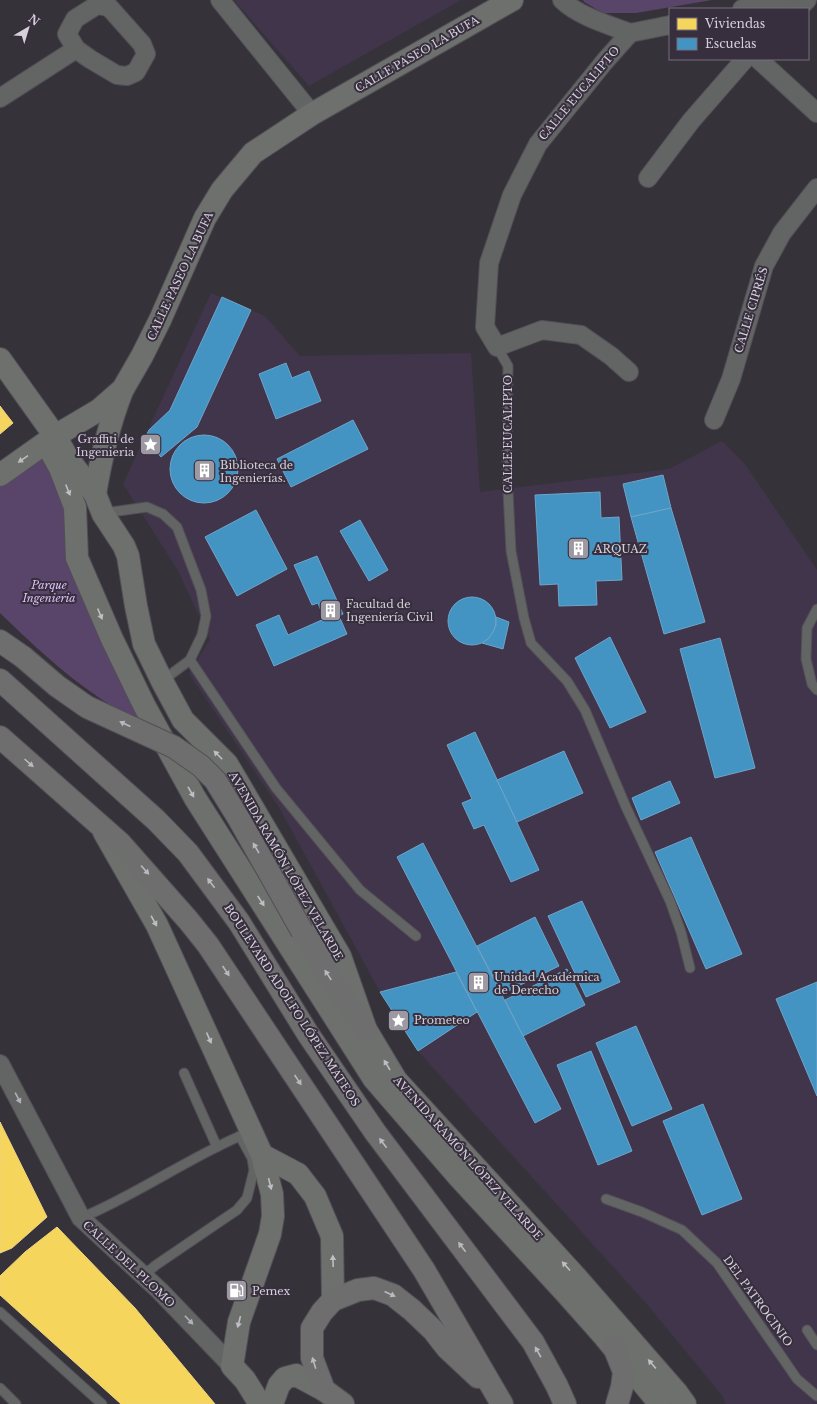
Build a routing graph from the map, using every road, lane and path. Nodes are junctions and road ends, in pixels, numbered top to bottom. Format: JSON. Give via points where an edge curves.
{"nodes":[{"id":1,"x":220,"y":0,"type":"edge"},
{"id":2,"x":512,"y":0,"type":"edge"},
{"id":3,"x":562,"y":0,"type":"edge"},
{"id":4,"x":784,"y":0,"type":"edge"},
{"id":5,"x":807,"y":0,"type":"edge"},
{"id":6,"x":747,"y":8,"type":"edge"},
{"id":7,"x":798,"y":8,"type":"edge"},
{"id":8,"x":669,"y":24,"type":"edge"},
{"id":9,"x":630,"y":33,"type":"junction"},
{"id":10,"x":76,"y":49,"type":"dead end"},
{"id":11,"x":743,"y":60,"type":"edge"},
{"id":12,"x":759,"y":60,"type":"edge"},
{"id":13,"x":0,"y":98,"type":"edge"},
{"id":14,"x":817,"y":113,"type":"edge"},
{"id":15,"x":312,"y":114,"type":"junction"},
{"id":16,"x":648,"y":178,"type":"dead end"},
{"id":17,"x":817,"y":188,"type":"edge"},
{"id":18,"x":497,"y":347,"type":"junction"},
{"id":19,"x":0,"y":359,"type":"edge"},
{"id":20,"x":0,"y":372,"type":"edge"},
{"id":21,"x":629,"y":372,"type":"dead end"},
{"id":22,"x":123,"y":389,"type":"junction"},
{"id":23,"x":714,"y":420,"type":"dead end"},
{"id":24,"x":51,"y":440,"type":"junction"},
{"id":25,"x":0,"y":475,"type":"edge"},
{"id":26,"x":95,"y":494,"type":"junction"},
{"id":27,"x":103,"y":514,"type":"junction"},
{"id":28,"x":817,"y":608,"type":"edge"},
{"id":29,"x":112,"y":639,"type":"junction"},
{"id":30,"x":0,"y":641,"type":"edge"},
{"id":31,"x":144,"y":644,"type":"junction"},
{"id":32,"x":190,"y":660,"type":"junction"},
{"id":33,"x":0,"y":680,"type":"edge"},
{"id":34,"x":162,"y":681,"type":"junction"},
{"id":35,"x":817,"y":690,"type":"edge"},
{"id":36,"x":0,"y":737,"type":"edge"},
{"id":37,"x":100,"y":826,"type":"junction"},
{"id":38,"x":416,"y":936,"type":"dead end"},
{"id":39,"x":690,"y":968,"type":"dead end"},
{"id":40,"x":366,"y":1030,"type":"junction"},
{"id":41,"x":0,"y":1064,"type":"edge"},
{"id":42,"x":184,"y":1073,"type":"dead end"},
{"id":43,"x":240,"y":1136,"type":"junction"},
{"id":44,"x":217,"y":1146,"type":"junction"},
{"id":45,"x":262,"y":1156,"type":"junction"},
{"id":46,"x":606,"y":1199,"type":"dead end"},
{"id":47,"x":81,"y":1218,"type":"junction"},
{"id":48,"x":143,"y":1276,"type":"junction"},
{"id":49,"x":333,"y":1300,"type":"junction"},
{"id":50,"x":0,"y":1312,"type":"edge"},
{"id":51,"x":807,"y":1330,"type":"dead end"},
{"id":52,"x":817,"y":1345,"type":"edge"},
{"id":53,"x":614,"y":1348,"type":"junction"},
{"id":54,"x":232,"y":1366,"type":"junction"},
{"id":55,"x":0,"y":1388,"type":"edge"},
{"id":56,"x":324,"y":1390,"type":"junction"},
{"id":57,"x":561,"y":1395,"type":"edge"},
{"id":58,"x":817,"y":1396,"type":"edge"},
{"id":59,"x":498,"y":1398,"type":"edge"},
{"id":60,"x":674,"y":1400,"type":"edge"},
{"id":61,"x":16,"y":1404,"type":"edge"},
{"id":62,"x":102,"y":1404,"type":"edge"},
{"id":63,"x":260,"y":1404,"type":"edge"},
{"id":64,"x":272,"y":1404,"type":"edge"},
{"id":65,"x":343,"y":1404,"type":"edge"},
{"id":66,"x":617,"y":1404,"type":"edge"}],
"edges":[{"from":1,"to":15,"type":"street"},
{"from":2,"to":15,"type":"street","name":"CALLE PASEO LA BUFA"},
{"from":3,"to":9,"type":"street","name":"CALLE EUCALIPTO","via":[[592,18]]},
{"from":4,"to":6,"type":"street"},
{"from":5,"to":7,"type":"street"},
{"from":8,"to":9,"type":"street"},
{"from":9,"to":18,"type":"street","name":"CALLE EUCALIPTO","via":[[538,144],[512,195],[489,263],[485,327]]},
{"from":10,"to":13,"type":"street"},
{"from":11,"to":16,"type":"street","via":[[691,121]]},
{"from":12,"to":14,"type":"street"},
{"from":15,"to":22,"type":"street","name":"CALLE PASEO LA BUFA","via":[[253,153],[222,190],[205,218],[160,320]]},
{"from":17,"to":23,"type":"street","name":"CALLE CIPRÉS","via":[[782,233],[764,266],[731,379]]},
{"from":18,"to":21,"type":"street","via":[[542,330],[581,335]]},
{"from":18,"to":39,"type":"lane","name":"CALLE EUCALIPTO","via":[[508,366],[507,471],[511,551],[531,643],[567,682],[585,710],[670,901]]},
{"from":19,"to":24,"type":"street","name":"AVENIDA RAMÓN LÓPEZ VELARDE"},
{"from":20,"to":24,"type":"street","name":"AVENIDA RAMÓN LÓPEZ VELARDE"},
{"from":22,"to":24,"type":"street","name":"CALLE PASEO LA BUFA","via":[[99,410]]},
{"from":22,"to":26,"type":"street","via":[[105,440]]},
{"from":24,"to":25,"type":"street","name":"CALLE PASEO LA BUFA","one_way":true},
{"from":24,"to":26,"type":"street","name":"AVENIDA RAMÓN LÓPEZ VELARDE"},
{"from":24,"to":29,"type":"street","name":"AVENIDA RAMÓN LÓPEZ VELARDE","one_way":true,"via":[[75,507],[76,558]]},
{"from":26,"to":27,"type":"street","name":"AVENIDA RAMÓN LÓPEZ VELARDE"},
{"from":27,"to":31,"type":"street","name":"AVENIDA RAMÓN LÓPEZ VELARDE","via":[[128,556]]},
{"from":27,"to":32,"type":"lane","via":[[147,507],[162,514],[177,527],[201,590],[206,616],[202,635]]},
{"from":28,"to":35,"type":"lane","via":[[807,628],[806,659],[812,684]]},
{"from":29,"to":31,"type":"street"},
{"from":29,"to":53,"type":"street","name":"AVENIDA RAMÓN LÓPEZ VELARDE","one_way":true,"via":[[144,705],[195,798],[374,1079]]},
{"from":40,"to":30,"type":"main road","one_way":true,"bridge":true,"via":[[330,978],[215,780],[174,747],[88,707]]},
{"from":31,"to":34,"type":"street","name":"AVENIDA RAMÓN LÓPEZ VELARDE"},
{"from":32,"to":34,"type":"lane"},
{"from":32,"to":38,"type":"lane","via":[[276,788],[360,890]]},
{"from":57,"to":33,"type":"main road","name":"BOULEVARD ADOLFO LÓPEZ MATEOS","one_way":true,"via":[[533,1342],[375,1132],[308,1034],[239,922],[188,853],[156,820]]},
{"from":40,"to":34,"type":"street","name":"AVENIDA RAMÓN LÓPEZ VELARDE","one_way":true,"via":[[340,956],[227,764],[183,720]]},
{"from":36,"to":37,"type":"main road","one_way":true},
{"from":37,"to":45,"type":"street","one_way":true,"via":[[157,925]]},
{"from":37,"to":59,"type":"main road","one_way":true,"via":[[125,848],[208,945],[424,1270]]},
{"from":60,"to":40,"type":"street","name":"AVENIDA RAMÓN LÓPEZ VELARDE","one_way":true,"via":[[570,1270],[396,1080]]},
{"from":41,"to":47,"type":"street","name":"CALLE DEL PLOMO","one_way":true},
{"from":42,"to":44,"type":"lane"},
{"from":43,"to":44,"type":"lane"},
{"from":43,"to":45,"type":"lane","via":[[252,1140]]},
{"from":43,"to":48,"type":"lane","via":[[252,1158],[254,1170],[247,1198],[237,1210]]},
{"from":44,"to":47,"type":"lane","via":[[102,1210]]},
{"from":49,"to":45,"type":"street","one_way":true,"via":[[332,1236],[315,1196],[298,1174]]},
{"from":45,"to":54,"type":"street","one_way":true,"via":[[272,1194],[273,1216],[270,1234],[239,1322]]},
{"from":46,"to":58,"type":"lane","name":"DEL PATROCINIO","via":[[682,1230],[717,1263],[797,1378]]},
{"from":47,"to":48,"type":"street","name":"CALLE DEL PLOMO"},
{"from":48,"to":54,"type":"street","name":"CALLE DEL PLOMO","one_way":true},
{"from":56,"to":49,"type":"main road","one_way":true,"via":[[312,1358],[312,1328]]},
{"from":49,"to":59,"type":"main road","one_way":true,"via":[[358,1290],[374,1288],[393,1295],[433,1330],[447,1348]]},
{"from":50,"to":62,"type":"lane"},
{"from":51,"to":52,"type":"lane"},
{"from":53,"to":60,"type":"street","name":"AVENIDA RAMÓN LÓPEZ VELARDE"},
{"from":53,"to":66,"type":"main road","via":[[624,1372]]},
{"from":54,"to":63,"type":"street","via":[[245,1380]]},
{"from":55,"to":61,"type":"lane"},
{"from":56,"to":64,"type":"street","via":[[296,1375],[286,1378],[279,1385]]},
{"from":56,"to":65,"type":"main road"}]}
